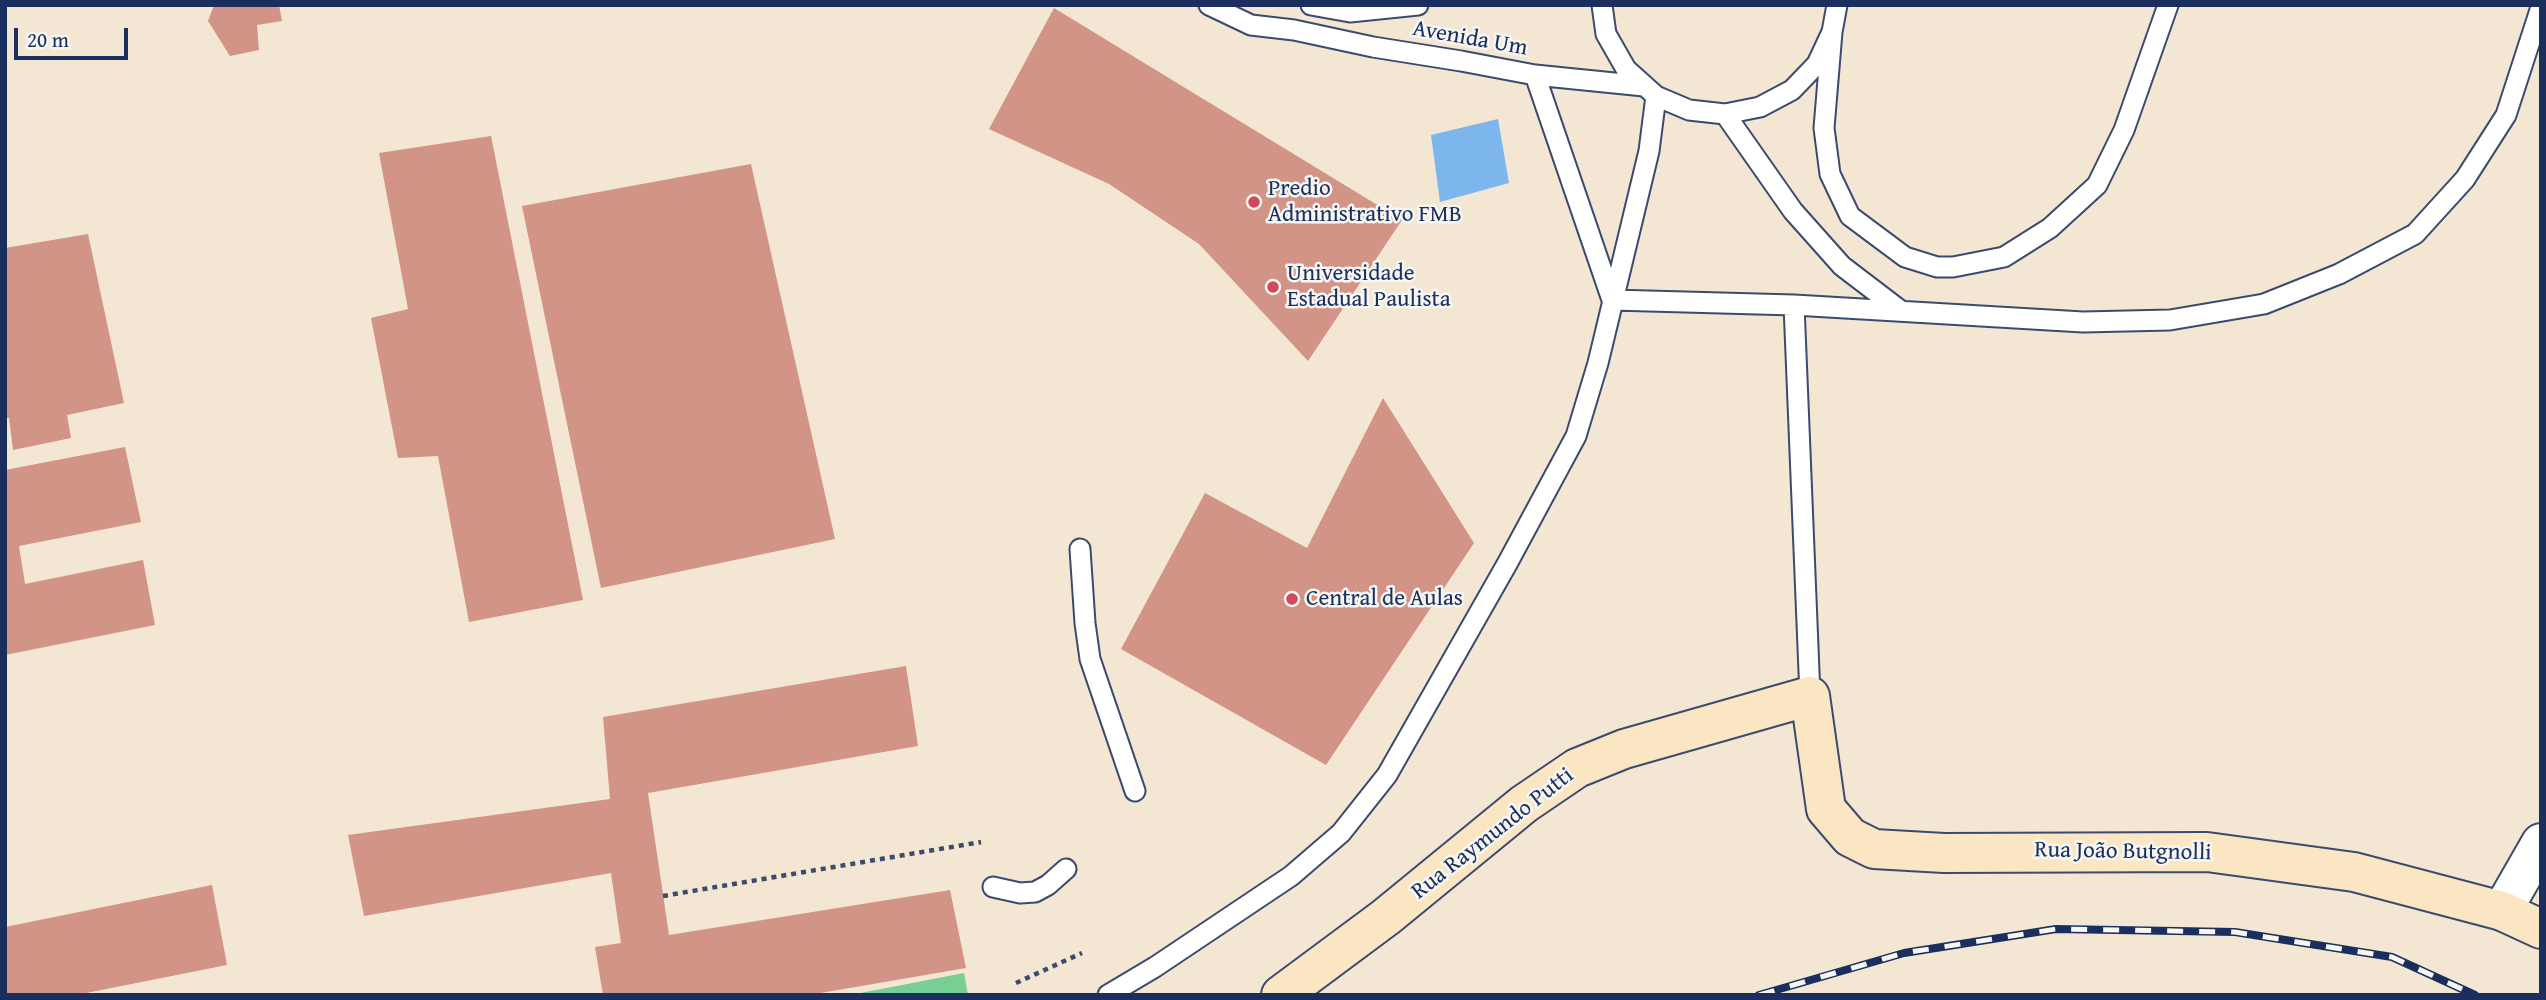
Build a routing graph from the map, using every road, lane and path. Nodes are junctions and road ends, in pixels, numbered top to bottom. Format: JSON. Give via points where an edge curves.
{"nodes":[{"id":1,"x":1209,"y":5,"type":"edge"},
{"id":2,"x":1311,"y":5,"type":"edge"},
{"id":3,"x":1418,"y":5,"type":"edge"},
{"id":4,"x":1602,"y":5,"type":"edge"},
{"id":5,"x":1837,"y":5,"type":"edge"},
{"id":6,"x":2168,"y":5,"type":"edge"},
{"id":7,"x":2541,"y":7,"type":"edge"},
{"id":8,"x":1832,"y":32,"type":"junction"},
{"id":9,"x":1535,"y":75,"type":"junction"},
{"id":10,"x":1650,"y":91,"type":"junction"},
{"id":11,"x":1725,"y":114,"type":"junction"},
{"id":12,"x":1612,"y":300,"type":"junction"},
{"id":13,"x":1794,"y":305,"type":"junction"},
{"id":14,"x":1901,"y":311,"type":"junction"},
{"id":15,"x":1080,"y":549,"type":"dead end"},
{"id":16,"x":1810,"y":696,"type":"junction"},
{"id":17,"x":1135,"y":791,"type":"dead end"},
{"id":18,"x":981,"y":842,"type":"dead end"},
{"id":19,"x":2541,"y":844,"type":"edge"},
{"id":20,"x":1066,"y":869,"type":"dead end"},
{"id":21,"x":993,"y":887,"type":"dead end"},
{"id":22,"x":663,"y":896,"type":"dead end"},
{"id":23,"x":2502,"y":911,"type":"junction"},
{"id":24,"x":2541,"y":929,"type":"edge"},
{"id":25,"x":1082,"y":953,"type":"dead end"},
{"id":26,"x":1016,"y":983,"type":"dead end"},
{"id":27,"x":1108,"y":995,"type":"edge"},
{"id":28,"x":1281,"y":995,"type":"edge"}],
"edges":[{"from":1,"to":9,"type":"lane","name":"Avenida Um","via":[[1251,25]]},
{"from":2,"to":3,"type":"lane","name":"Avenida Um","via":[[1350,12]]},
{"from":4,"to":10,"type":"lane","via":[[1606,34],[1626,69]]},
{"from":5,"to":8,"type":"lane"},
{"from":6,"to":8,"type":"lane","via":[[2124,130],[2097,185],[2050,228],[2004,257],[1953,267],[1905,257],[1850,216],[1830,174],[1824,128]]},
{"from":7,"to":14,"type":"lane","via":[[2506,114],[2465,179],[2415,234],[2339,274],[2264,304],[2170,320],[2083,322]]},
{"from":8,"to":11,"type":"lane","via":[[1816,64],[1792,90],[1760,107]]},
{"from":9,"to":10,"type":"lane","name":"Avenida Um"},
{"from":9,"to":12,"type":"lane"},
{"from":10,"to":11,"type":"lane","via":[[1689,110]]},
{"from":10,"to":12,"type":"lane","via":[[1649,152]]},
{"from":11,"to":14,"type":"lane","via":[[1793,211],[1842,266]]},
{"from":12,"to":13,"type":"lane"},
{"from":12,"to":27,"type":"lane","via":[[1576,436],[1387,775],[1341,833],[1291,876]]},
{"from":13,"to":14,"type":"lane"},
{"from":13,"to":16,"type":"lane"},
{"from":15,"to":17,"type":"lane","via":[[1090,659]]},
{"from":16,"to":23,"type":"street","name":"Rua João Butgnolli","via":[[1826,809],[1850,836],[1874,849],[2207,852],[2354,872]]},
{"from":16,"to":28,"type":"street","name":"Rua Raymundo Putti","via":[[1624,748],[1577,768],[1524,804],[1386,917]]},
{"from":18,"to":22,"type":"path"},
{"from":19,"to":23,"type":"street"},
{"from":20,"to":21,"type":"lane","via":[[1035,892]]},
{"from":23,"to":24,"type":"street","name":"Rua João Butgnolli"},
{"from":25,"to":26,"type":"path"}]}
